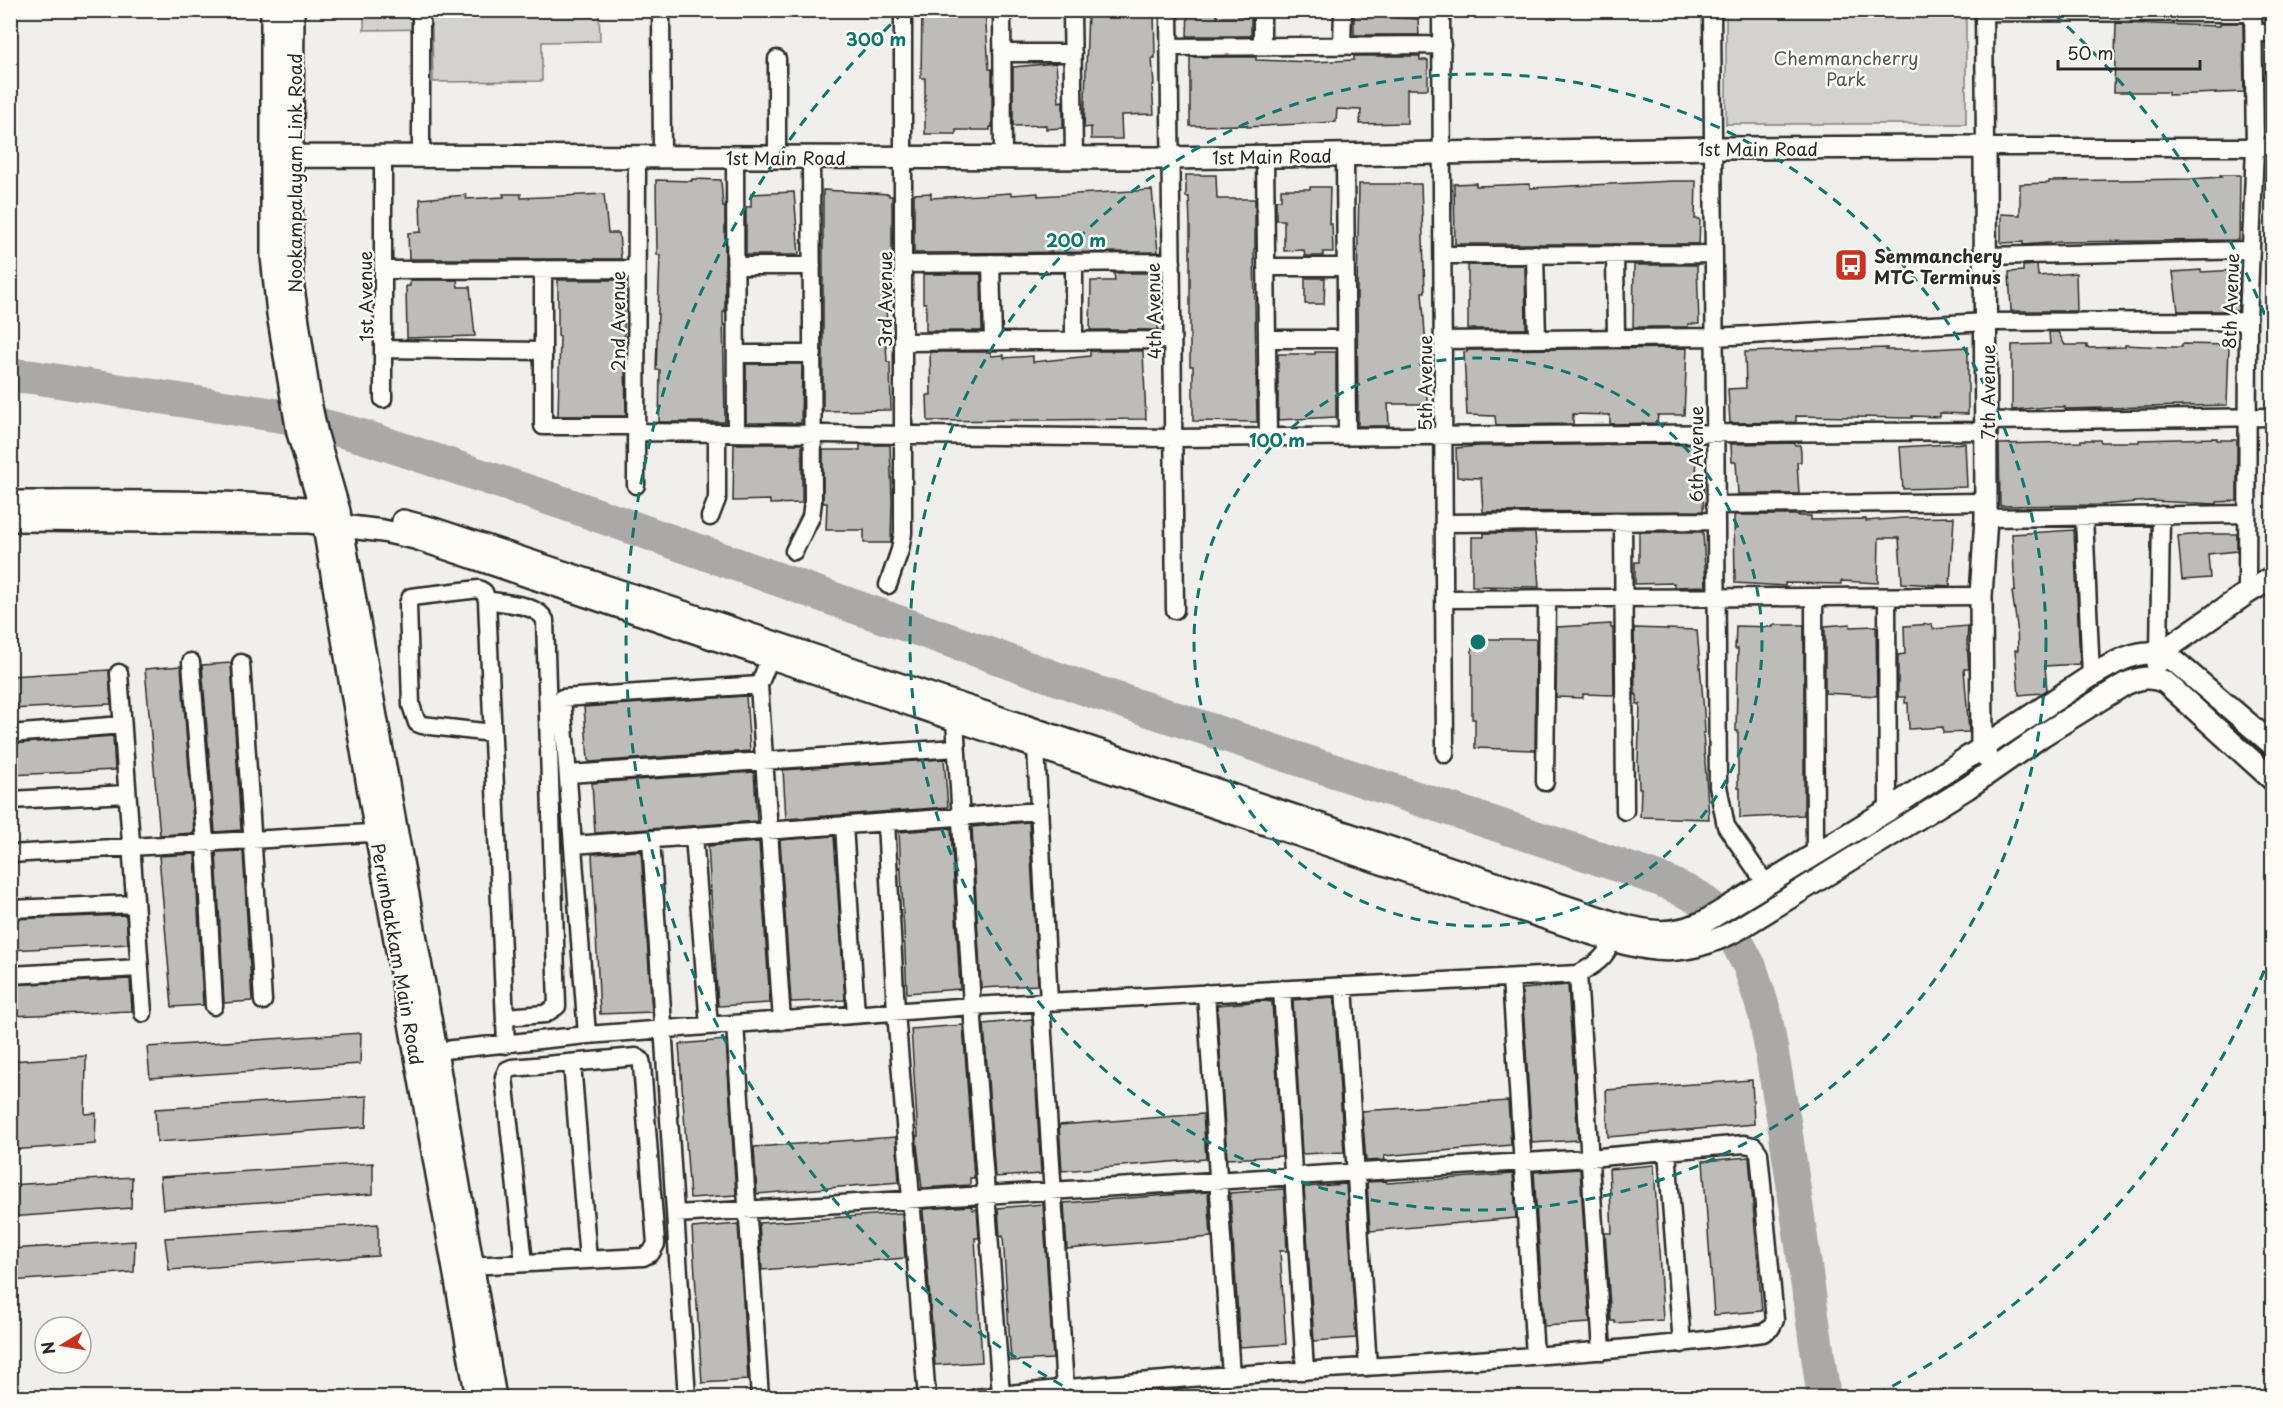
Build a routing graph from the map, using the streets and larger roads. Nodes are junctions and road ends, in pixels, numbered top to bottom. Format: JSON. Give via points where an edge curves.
{"nodes":[{"id":1,"x":272,"y":10,"type":"edge"},
{"id":2,"x":293,"y":10,"type":"edge"},
{"id":3,"x":421,"y":10,"type":"edge"},
{"id":4,"x":661,"y":10,"type":"edge"},
{"id":5,"x":903,"y":10,"type":"edge"},
{"id":6,"x":1002,"y":10,"type":"edge"},
{"id":7,"x":1072,"y":10,"type":"edge"},
{"id":8,"x":1169,"y":10,"type":"edge"},
{"id":9,"x":1262,"y":10,"type":"edge"},
{"id":10,"x":1342,"y":10,"type":"edge"},
{"id":11,"x":1441,"y":10,"type":"edge"},
{"id":12,"x":1712,"y":10,"type":"edge"},
{"id":13,"x":1984,"y":11,"type":"edge"},
{"id":14,"x":2077,"y":12,"type":"edge"},
{"id":15,"x":2154,"y":12,"type":"edge"},
{"id":16,"x":2253,"y":12,"type":"edge"},
{"id":17,"x":2254,"y":33,"type":"junction"},
{"id":18,"x":2272,"y":33,"type":"edge"},
{"id":19,"x":1342,"y":45,"type":"junction"},
{"id":20,"x":1442,"y":45,"type":"junction"},
{"id":21,"x":1262,"y":46,"type":"junction"},
{"id":22,"x":1169,"y":47,"type":"junction"},
{"id":23,"x":1002,"y":53,"type":"junction"},
{"id":24,"x":1072,"y":53,"type":"junction"},
{"id":25,"x":777,"y":59,"type":"dead end"},
{"id":26,"x":1985,"y":147,"type":"junction"},
{"id":27,"x":2255,"y":147,"type":"junction"},
{"id":28,"x":2272,"y":147,"type":"edge"},
{"id":29,"x":1713,"y":148,"type":"junction"},
{"id":30,"x":1442,"y":153,"type":"junction"},
{"id":31,"x":1345,"y":155,"type":"junction"},
{"id":32,"x":282,"y":156,"type":"junction"},
{"id":33,"x":383,"y":156,"type":"junction"},
{"id":34,"x":421,"y":156,"type":"junction"},
{"id":35,"x":637,"y":157,"type":"junction"},
{"id":36,"x":662,"y":157,"type":"junction"},
{"id":37,"x":735,"y":157,"type":"junction"},
{"id":38,"x":777,"y":157,"type":"junction"},
{"id":39,"x":811,"y":157,"type":"junction"},
{"id":40,"x":903,"y":157,"type":"junction"},
{"id":41,"x":1265,"y":157,"type":"junction"},
{"id":42,"x":1003,"y":158,"type":"junction"},
{"id":43,"x":1074,"y":158,"type":"junction"},
{"id":44,"x":1170,"y":158,"type":"junction"},
{"id":45,"x":2252,"y":250,"type":"junction"},
{"id":46,"x":1535,"y":254,"type":"junction"},
{"id":47,"x":1615,"y":254,"type":"junction"},
{"id":48,"x":1713,"y":254,"type":"junction"},
{"id":49,"x":1443,"y":255,"type":"junction"},
{"id":50,"x":1986,"y":256,"type":"junction"},
{"id":51,"x":1074,"y":262,"type":"junction"},
{"id":52,"x":1172,"y":262,"type":"junction"},
{"id":53,"x":991,"y":263,"type":"junction"},
{"id":54,"x":903,"y":264,"type":"junction"},
{"id":55,"x":735,"y":266,"type":"junction"},
{"id":56,"x":813,"y":266,"type":"junction"},
{"id":57,"x":1266,"y":267,"type":"junction"},
{"id":58,"x":1345,"y":267,"type":"junction"},
{"id":59,"x":543,"y":269,"type":"junction"},
{"id":60,"x":636,"y":269,"type":"junction"},
{"id":61,"x":383,"y":270,"type":"junction"},
{"id":62,"x":2248,"y":321,"type":"junction"},
{"id":63,"x":1987,"y":322,"type":"junction"},
{"id":64,"x":1714,"y":337,"type":"junction"},
{"id":65,"x":1616,"y":338,"type":"junction"},
{"id":66,"x":1267,"y":339,"type":"junction"},
{"id":67,"x":1346,"y":339,"type":"junction"},
{"id":68,"x":1537,"y":339,"type":"junction"},
{"id":69,"x":1173,"y":340,"type":"junction"},
{"id":70,"x":1444,"y":340,"type":"junction"},
{"id":71,"x":993,"y":341,"type":"junction"},
{"id":72,"x":1074,"y":341,"type":"junction"},
{"id":73,"x":904,"y":342,"type":"junction"},
{"id":74,"x":383,"y":349,"type":"junction"},
{"id":75,"x":543,"y":351,"type":"junction"},
{"id":76,"x":736,"y":354,"type":"junction"},
{"id":77,"x":813,"y":354,"type":"junction"},
{"id":78,"x":383,"y":399,"type":"dead end"},
{"id":79,"x":2272,"y":417,"type":"edge"},
{"id":80,"x":2248,"y":418,"type":"junction"},
{"id":81,"x":1986,"y":426,"type":"junction"},
{"id":82,"x":636,"y":429,"type":"junction"},
{"id":83,"x":717,"y":433,"type":"junction"},
{"id":84,"x":736,"y":433,"type":"junction"},
{"id":85,"x":1715,"y":434,"type":"junction"},
{"id":86,"x":814,"y":435,"type":"junction"},
{"id":87,"x":904,"y":436,"type":"junction"},
{"id":88,"x":1444,"y":436,"type":"junction"},
{"id":89,"x":1268,"y":437,"type":"junction"},
{"id":90,"x":1347,"y":437,"type":"junction"},
{"id":91,"x":1174,"y":438,"type":"junction"},
{"id":92,"x":636,"y":484,"type":"dead end"},
{"id":93,"x":10,"y":502,"type":"edge"},
{"id":94,"x":1986,"y":510,"type":"junction"},
{"id":95,"x":1715,"y":513,"type":"junction"},
{"id":96,"x":2247,"y":514,"type":"junction"},
{"id":97,"x":2161,"y":515,"type":"junction"},
{"id":98,"x":331,"y":517,"type":"junction"},
{"id":99,"x":710,"y":517,"type":"dead end"},
{"id":100,"x":2084,"y":517,"type":"junction"},
{"id":101,"x":10,"y":520,"type":"edge"},
{"id":102,"x":1623,"y":522,"type":"junction"},
{"id":103,"x":1445,"y":523,"type":"junction"},
{"id":104,"x":794,"y":551,"type":"dead end"},
{"id":105,"x":2272,"y":578,"type":"edge"},
{"id":106,"x":888,"y":585,"type":"dead end"},
{"id":107,"x":2247,"y":593,"type":"junction"},
{"id":108,"x":1981,"y":596,"type":"junction"},
{"id":109,"x":1814,"y":597,"type":"junction"},
{"id":110,"x":1887,"y":597,"type":"junction"},
{"id":111,"x":1547,"y":598,"type":"junction"},
{"id":112,"x":1623,"y":598,"type":"junction"},
{"id":113,"x":1716,"y":598,"type":"junction"},
{"id":114,"x":1446,"y":599,"type":"junction"},
{"id":115,"x":487,"y":600,"type":"junction"},
{"id":116,"x":1175,"y":610,"type":"dead end"},
{"id":117,"x":2159,"y":654,"type":"junction"},
{"id":118,"x":770,"y":658,"type":"junction"},
{"id":119,"x":191,"y":662,"type":"dead end"},
{"id":120,"x":241,"y":663,"type":"dead end"},
{"id":121,"x":119,"y":673,"type":"dead end"},
{"id":122,"x":2091,"y":676,"type":"junction"},
{"id":123,"x":2154,"y":677,"type":"junction"},
{"id":124,"x":759,"y":685,"type":"junction"},
{"id":125,"x":955,"y":720,"type":"junction"},
{"id":126,"x":122,"y":725,"type":"junction"},
{"id":127,"x":492,"y":733,"type":"junction"},
{"id":128,"x":10,"y":734,"type":"edge"},
{"id":129,"x":2272,"y":744,"type":"edge"},
{"id":130,"x":1036,"y":747,"type":"junction"},
{"id":131,"x":957,"y":748,"type":"junction"},
{"id":132,"x":1982,"y":748,"type":"junction"},
{"id":133,"x":1445,"y":754,"type":"dead end"},
{"id":134,"x":764,"y":760,"type":"junction"},
{"id":135,"x":1995,"y":771,"type":"junction"},
{"id":136,"x":568,"y":774,"type":"junction"},
{"id":137,"x":2272,"y":779,"type":"edge"},
{"id":138,"x":1545,"y":782,"type":"dead end"},
{"id":139,"x":127,"y":794,"type":"junction"},
{"id":140,"x":10,"y":800,"type":"edge"},
{"id":141,"x":1888,"y":810,"type":"junction"},
{"id":142,"x":1039,"y":811,"type":"junction"},
{"id":143,"x":1625,"y":811,"type":"dead end"},
{"id":144,"x":961,"y":816,"type":"junction"},
{"id":145,"x":886,"y":822,"type":"junction"},
{"id":146,"x":844,"y":825,"type":"junction"},
{"id":147,"x":769,"y":830,"type":"junction"},
{"id":148,"x":387,"y":832,"type":"junction"},
{"id":149,"x":694,"y":836,"type":"junction"},
{"id":150,"x":651,"y":839,"type":"junction"},
{"id":151,"x":253,"y":840,"type":"junction"},
{"id":152,"x":205,"y":842,"type":"junction"},
{"id":153,"x":573,"y":845,"type":"junction"},
{"id":154,"x":130,"y":847,"type":"junction"},
{"id":155,"x":10,"y":854,"type":"edge"},
{"id":156,"x":1815,"y":854,"type":"junction"},
{"id":157,"x":1766,"y":884,"type":"junction"},
{"id":158,"x":135,"y":904,"type":"junction"},
{"id":159,"x":10,"y":909,"type":"edge"},
{"id":160,"x":1615,"y":932,"type":"junction"},
{"id":161,"x":140,"y":968,"type":"junction"},
{"id":162,"x":1578,"y":974,"type":"junction"},
{"id":163,"x":10,"y":975,"type":"edge"},
{"id":164,"x":1511,"y":978,"type":"junction"},
{"id":165,"x":1344,"y":986,"type":"junction"},
{"id":166,"x":1282,"y":989,"type":"junction"},
{"id":167,"x":1206,"y":993,"type":"junction"},
{"id":168,"x":263,"y":1001,"type":"dead end"},
{"id":169,"x":1045,"y":1002,"type":"junction"},
{"id":170,"x":214,"y":1006,"type":"dead end"},
{"id":171,"x":972,"y":1006,"type":"junction"},
{"id":172,"x":896,"y":1012,"type":"junction"},
{"id":173,"x":143,"y":1013,"type":"dead end"},
{"id":174,"x":856,"y":1015,"type":"junction"},
{"id":175,"x":505,"y":1017,"type":"junction"},
{"id":176,"x":782,"y":1021,"type":"junction"},
{"id":177,"x":735,"y":1024,"type":"junction"},
{"id":178,"x":709,"y":1026,"type":"junction"},
{"id":179,"x":664,"y":1029,"type":"junction"},
{"id":180,"x":587,"y":1035,"type":"junction"},
{"id":181,"x":506,"y":1045,"type":"junction"},
{"id":182,"x":426,"y":1052,"type":"junction"},
{"id":183,"x":572,"y":1063,"type":"junction"},
{"id":184,"x":1667,"y":1151,"type":"junction"},
{"id":185,"x":1589,"y":1158,"type":"junction"},
{"id":186,"x":1524,"y":1162,"type":"junction"},
{"id":187,"x":1356,"y":1172,"type":"junction"},
{"id":188,"x":1293,"y":1176,"type":"junction"},
{"id":189,"x":1218,"y":1180,"type":"junction"},
{"id":190,"x":1052,"y":1191,"type":"junction"},
{"id":191,"x":985,"y":1195,"type":"junction"},
{"id":192,"x":911,"y":1200,"type":"junction"},
{"id":193,"x":747,"y":1210,"type":"junction"},
{"id":194,"x":676,"y":1214,"type":"junction"},
{"id":195,"x":588,"y":1260,"type":"junction"},
{"id":196,"x":524,"y":1263,"type":"junction"},
{"id":197,"x":473,"y":1265,"type":"junction"},
{"id":198,"x":1682,"y":1344,"type":"junction"},
{"id":199,"x":1602,"y":1351,"type":"junction"},
{"id":200,"x":1535,"y":1356,"type":"junction"},
{"id":201,"x":1368,"y":1366,"type":"junction"},
{"id":202,"x":1305,"y":1371,"type":"junction"},
{"id":203,"x":1231,"y":1376,"type":"junction"},
{"id":204,"x":1065,"y":1389,"type":"junction"},
{"id":205,"x":1001,"y":1394,"type":"junction"},
{"id":206,"x":477,"y":1398,"type":"edge"},
{"id":207,"x":495,"y":1398,"type":"edge"},
{"id":208,"x":687,"y":1398,"type":"edge"},
{"id":209,"x":760,"y":1398,"type":"edge"},
{"id":210,"x":927,"y":1398,"type":"edge"},
{"id":211,"x":976,"y":1398,"type":"edge"}],
"edges":[{"from":1,"to":32,"type":"street","name":"Nookampalayam Link Road"},
{"from":2,"to":32,"type":"street","name":"Nookampalayam Link Road"},
{"from":3,"to":34,"type":"street"},
{"from":4,"to":36,"type":"street"},
{"from":5,"to":40,"type":"street","name":"3rd Avenue"},
{"from":6,"to":23,"type":"street"},
{"from":7,"to":24,"type":"street"},
{"from":8,"to":22,"type":"street","name":"4th Avenue"},
{"from":9,"to":21,"type":"street"},
{"from":10,"to":19,"type":"street"},
{"from":11,"to":20,"type":"street","name":"5th Avenue"},
{"from":12,"to":29,"type":"street","name":"6th Avenue"},
{"from":13,"to":14,"type":"street"},
{"from":13,"to":26,"type":"street","name":"7th Avenue"},
{"from":14,"to":15,"type":"street"},
{"from":15,"to":16,"type":"street"},
{"from":16,"to":17,"type":"street","name":"8th Avenue"},
{"from":17,"to":18,"type":"street"},
{"from":17,"to":27,"type":"street","name":"8th Avenue"},
{"from":19,"to":20,"type":"street"},
{"from":19,"to":21,"type":"street"},
{"from":20,"to":30,"type":"street","name":"5th Avenue"},
{"from":21,"to":22,"type":"street"},
{"from":22,"to":44,"type":"street","name":"4th Avenue"},
{"from":23,"to":24,"type":"street"},
{"from":23,"to":42,"type":"street"},
{"from":24,"to":43,"type":"street"},
{"from":25,"to":38,"type":"street"},
{"from":26,"to":27,"type":"street","name":"1st Main Road"},
{"from":26,"to":29,"type":"street","name":"1st Main Road"},
{"from":26,"to":50,"type":"street","name":"7th Avenue"},
{"from":27,"to":28,"type":"street","name":"1st Main Road"},
{"from":27,"to":45,"type":"street","name":"8th Avenue"},
{"from":29,"to":30,"type":"street","name":"1st Main Road"},
{"from":29,"to":48,"type":"street","name":"6th Avenue"},
{"from":30,"to":31,"type":"street","name":"1st Main Road"},
{"from":30,"to":49,"type":"street","name":"5th Avenue"},
{"from":31,"to":41,"type":"street","name":"1st Main Road"},
{"from":31,"to":58,"type":"street"},
{"from":32,"to":33,"type":"street","name":"1st Main Road"},
{"from":32,"to":98,"type":"street","name":"Nookampalayam Link Road","via":[[295,311],[294,363],[310,402],[313,455]]},
{"from":33,"to":34,"type":"street","name":"1st Main Road"},
{"from":33,"to":61,"type":"street","name":"1st Avenue"},
{"from":34,"to":35,"type":"street","name":"1st Main Road"},
{"from":35,"to":36,"type":"street","name":"1st Main Road"},
{"from":35,"to":60,"type":"street","name":"2nd Avenue"},
{"from":36,"to":37,"type":"street","name":"1st Main Road"},
{"from":37,"to":38,"type":"street","name":"1st Main Road"},
{"from":37,"to":55,"type":"street"},
{"from":38,"to":39,"type":"street","name":"1st Main Road"},
{"from":39,"to":40,"type":"street","name":"1st Main Road"},
{"from":39,"to":56,"type":"street"},
{"from":40,"to":42,"type":"street","name":"1st Main Road"},
{"from":40,"to":54,"type":"street","name":"3rd Avenue"},
{"from":41,"to":44,"type":"street","name":"1st Main Road"},
{"from":41,"to":57,"type":"street"},
{"from":42,"to":43,"type":"street","name":"1st Main Road"},
{"from":43,"to":44,"type":"street","name":"1st Main Road"},
{"from":44,"to":52,"type":"street","name":"4th Avenue"},
{"from":45,"to":50,"type":"street"},
{"from":45,"to":62,"type":"street","name":"8th Avenue"},
{"from":46,"to":47,"type":"street"},
{"from":46,"to":49,"type":"street"},
{"from":46,"to":68,"type":"street"},
{"from":47,"to":48,"type":"street"},
{"from":47,"to":65,"type":"street"},
{"from":48,"to":64,"type":"street","name":"6th Avenue"},
{"from":49,"to":70,"type":"street","name":"5th Avenue"},
{"from":50,"to":63,"type":"street","name":"7th Avenue"},
{"from":51,"to":52,"type":"street"},
{"from":51,"to":53,"type":"street"},
{"from":51,"to":72,"type":"street"},
{"from":52,"to":69,"type":"street","name":"4th Avenue"},
{"from":53,"to":54,"type":"street"},
{"from":53,"to":71,"type":"street"},
{"from":54,"to":73,"type":"street","name":"3rd Avenue"},
{"from":55,"to":56,"type":"street"},
{"from":55,"to":76,"type":"street"},
{"from":56,"to":77,"type":"street"},
{"from":57,"to":58,"type":"street"},
{"from":57,"to":66,"type":"street"},
{"from":58,"to":67,"type":"street"},
{"from":59,"to":60,"type":"street"},
{"from":59,"to":61,"type":"street"},
{"from":59,"to":75,"type":"street"},
{"from":60,"to":82,"type":"street","name":"2nd Avenue"},
{"from":61,"to":74,"type":"street","name":"1st Avenue"},
{"from":62,"to":63,"type":"street"},
{"from":62,"to":80,"type":"street","name":"8th Avenue"},
{"from":63,"to":64,"type":"street"},
{"from":63,"to":81,"type":"street","name":"7th Avenue"},
{"from":64,"to":65,"type":"street"},
{"from":64,"to":85,"type":"street","name":"6th Avenue"},
{"from":65,"to":68,"type":"street"},
{"from":66,"to":67,"type":"street"},
{"from":66,"to":89,"type":"street"},
{"from":67,"to":90,"type":"street"},
{"from":68,"to":70,"type":"street"},
{"from":69,"to":72,"type":"street"},
{"from":69,"to":91,"type":"street","name":"4th Avenue"},
{"from":70,"to":88,"type":"street","name":"5th Avenue"},
{"from":71,"to":72,"type":"street"},
{"from":71,"to":73,"type":"street"},
{"from":73,"to":87,"type":"street","name":"3rd Avenue"},
{"from":74,"to":75,"type":"street","name":"1st Avenue"},
{"from":74,"to":78,"type":"street"},
{"from":75,"to":82,"type":"street","via":[[543,426]]},
{"from":76,"to":77,"type":"street"},
{"from":76,"to":84,"type":"street"},
{"from":77,"to":86,"type":"street"},
{"from":79,"to":80,"type":"street"},
{"from":80,"to":81,"type":"street"},
{"from":80,"to":96,"type":"street","name":"8th Avenue"},
{"from":81,"to":85,"type":"street"},
{"from":81,"to":94,"type":"street","name":"7th Avenue"},
{"from":82,"to":83,"type":"street"},
{"from":82,"to":92,"type":"street","name":"2nd Avenue"},
{"from":83,"to":84,"type":"street"},
{"from":83,"to":99,"type":"street","via":[[717,499]]},
{"from":84,"to":86,"type":"street"},
{"from":85,"to":88,"type":"street"},
{"from":85,"to":95,"type":"street","name":"6th Avenue"},
{"from":86,"to":87,"type":"street"},
{"from":86,"to":104,"type":"street","via":[[811,517]]},
{"from":87,"to":91,"type":"street"},
{"from":87,"to":106,"type":"street","name":"3rd Avenue","via":[[903,533]]},
{"from":88,"to":90,"type":"street"},
{"from":88,"to":103,"type":"street","name":"5th Avenue"},
{"from":89,"to":90,"type":"street"},
{"from":89,"to":91,"type":"street"},
{"from":91,"to":116,"type":"street","name":"4th Avenue"},
{"from":93,"to":98,"type":"street","via":[[188,502]]},
{"from":94,"to":95,"type":"street"},
{"from":94,"to":100,"type":"street"},
{"from":94,"to":108,"type":"street","name":"7th Avenue"},
{"from":95,"to":102,"type":"street"},
{"from":95,"to":113,"type":"street","name":"6th Avenue"},
{"from":96,"to":97,"type":"street"},
{"from":96,"to":107,"type":"street","name":"8th Avenue"},
{"from":97,"to":100,"type":"street"},
{"from":97,"to":117,"type":"street"},
{"from":98,"to":101,"type":"street"},
{"from":98,"to":118,"type":"street","via":[[416,538]]},
{"from":98,"to":148,"type":"street","name":"Perumbakkam Main Road"},
{"from":98,"to":160,"type":"street","via":[[379,516],[434,529]]},
{"from":100,"to":122,"type":"street"},
{"from":102,"to":103,"type":"street"},
{"from":102,"to":112,"type":"street"},
{"from":103,"to":114,"type":"street","name":"5th Avenue"},
{"from":105,"to":107,"type":"street"},
{"from":107,"to":117,"type":"street"},
{"from":108,"to":110,"type":"street"},
{"from":108,"to":132,"type":"street","name":"7th Avenue"},
{"from":109,"to":110,"type":"street"},
{"from":109,"to":113,"type":"street"},
{"from":109,"to":156,"type":"street"},
{"from":110,"to":141,"type":"street"},
{"from":111,"to":112,"type":"street"},
{"from":111,"to":114,"type":"street"},
{"from":111,"to":138,"type":"street"},
{"from":112,"to":113,"type":"street"},
{"from":112,"to":143,"type":"street"},
{"from":113,"to":157,"type":"street","name":"6th Avenue","via":[[1717,758],[1722,808],[1726,826]]},
{"from":114,"to":133,"type":"street","name":"5th Avenue"},
{"from":115,"to":127,"type":"street"},
{"from":115,"to":127,"type":"street","via":[[479,589],[408,599],[411,705],[417,723],[422,725]]},
{"from":115,"to":175,"type":"street","via":[[534,609],[545,620],[557,1006],[545,1014]]},
{"from":117,"to":122,"type":"street","via":[[2123,658]]},
{"from":117,"to":123,"type":"street"},
{"from":117,"to":129,"type":"street","via":[[2177,663]]},
{"from":118,"to":124,"type":"street"},
{"from":118,"to":125,"type":"street"},
{"from":119,"to":152,"type":"street"},
{"from":120,"to":151,"type":"street"},
{"from":121,"to":126,"type":"street"},
{"from":122,"to":132,"type":"street"},
{"from":123,"to":135,"type":"street","via":[[2125,684],[2043,735]]},
{"from":123,"to":137,"type":"street"},
{"from":124,"to":134,"type":"street"},
{"from":124,"to":136,"type":"street","via":[[562,698]]},
{"from":125,"to":130,"type":"street"},
{"from":125,"to":131,"type":"street"},
{"from":126,"to":128,"type":"street"},
{"from":126,"to":139,"type":"street"},
{"from":127,"to":175,"type":"street"},
{"from":130,"to":142,"type":"street"},
{"from":130,"to":160,"type":"street"},
{"from":131,"to":134,"type":"street"},
{"from":131,"to":144,"type":"street"},
{"from":132,"to":135,"type":"street","name":"7th Avenue"},
{"from":132,"to":141,"type":"street"},
{"from":134,"to":136,"type":"street"},
{"from":134,"to":147,"type":"street"},
{"from":135,"to":160,"type":"street","via":[[1720,939],[1680,951],[1654,950]]},
{"from":136,"to":153,"type":"street"},
{"from":139,"to":140,"type":"street"},
{"from":139,"to":154,"type":"street"},
{"from":141,"to":156,"type":"street"},
{"from":142,"to":144,"type":"street"},
{"from":142,"to":169,"type":"street"},
{"from":144,"to":145,"type":"street"},
{"from":144,"to":171,"type":"street"},
{"from":145,"to":146,"type":"street"},
{"from":145,"to":172,"type":"street"},
{"from":146,"to":147,"type":"street"},
{"from":146,"to":174,"type":"street"},
{"from":147,"to":149,"type":"street"},
{"from":147,"to":176,"type":"street"},
{"from":148,"to":151,"type":"street"},
{"from":148,"to":182,"type":"street","name":"Perumbakkam Main Road"},
{"from":149,"to":150,"type":"street"},
{"from":149,"to":178,"type":"street"},
{"from":150,"to":153,"type":"street"},
{"from":150,"to":179,"type":"street"},
{"from":151,"to":152,"type":"street"},
{"from":151,"to":168,"type":"street"},
{"from":152,"to":154,"type":"street"},
{"from":152,"to":170,"type":"street"},
{"from":153,"to":180,"type":"street"},
{"from":154,"to":155,"type":"street"},
{"from":154,"to":158,"type":"street"},
{"from":156,"to":157,"type":"street"},
{"from":157,"to":160,"type":"street","via":[[1686,930]]},
{"from":158,"to":159,"type":"street"},
{"from":158,"to":161,"type":"street"},
{"from":160,"to":162,"type":"street","via":[[1602,959]]},
{"from":161,"to":163,"type":"street"},
{"from":161,"to":173,"type":"street"},
{"from":162,"to":164,"type":"street"},
{"from":162,"to":185,"type":"street"},
{"from":164,"to":165,"type":"street"},
{"from":164,"to":186,"type":"street"},
{"from":165,"to":166,"type":"street"},
{"from":165,"to":187,"type":"street"},
{"from":166,"to":167,"type":"street"},
{"from":166,"to":188,"type":"street"},
{"from":167,"to":169,"type":"street"},
{"from":167,"to":189,"type":"street"},
{"from":169,"to":171,"type":"street"},
{"from":169,"to":190,"type":"street"},
{"from":171,"to":172,"type":"street"},
{"from":171,"to":191,"type":"street"},
{"from":172,"to":174,"type":"street"},
{"from":172,"to":192,"type":"street"},
{"from":174,"to":176,"type":"street"},
{"from":175,"to":181,"type":"street"},
{"from":176,"to":177,"type":"street"},
{"from":177,"to":178,"type":"street"},
{"from":177,"to":193,"type":"street"},
{"from":178,"to":179,"type":"street"},
{"from":179,"to":180,"type":"street"},
{"from":179,"to":194,"type":"street"},
{"from":180,"to":181,"type":"street"},
{"from":181,"to":182,"type":"street"},
{"from":182,"to":197,"type":"street","name":"Perumbakkam Main Road"},
{"from":182,"to":206,"type":"street","name":"Perumbakkam Main Road"},
{"from":183,"to":195,"type":"street"},
{"from":183,"to":195,"type":"street","via":[[636,1057],[641,1060],[643,1077],[656,1244],[643,1257]]},
{"from":183,"to":196,"type":"street","via":[[512,1068],[504,1077]]},
{"from":184,"to":185,"type":"street"},
{"from":184,"to":198,"type":"street"},
{"from":184,"to":198,"type":"street","via":[[1744,1144],[1754,1146],[1760,1154],[1774,1320],[1763,1333]]},
{"from":185,"to":186,"type":"street"},
{"from":185,"to":199,"type":"street"},
{"from":186,"to":187,"type":"street"},
{"from":186,"to":200,"type":"street"},
{"from":187,"to":188,"type":"street"},
{"from":187,"to":201,"type":"street"},
{"from":188,"to":189,"type":"street"},
{"from":188,"to":202,"type":"street"},
{"from":189,"to":190,"type":"street"},
{"from":189,"to":203,"type":"street"},
{"from":190,"to":191,"type":"street"},
{"from":190,"to":204,"type":"street"},
{"from":191,"to":192,"type":"street"},
{"from":191,"to":205,"type":"street"},
{"from":192,"to":193,"type":"street"},
{"from":192,"to":210,"type":"street"},
{"from":193,"to":194,"type":"street"},
{"from":193,"to":209,"type":"street"},
{"from":194,"to":208,"type":"street"},
{"from":195,"to":196,"type":"street"},
{"from":196,"to":197,"type":"street"},
{"from":197,"to":207,"type":"street","name":"Perumbakkam Main Road"},
{"from":198,"to":199,"type":"street"},
{"from":199,"to":200,"type":"street"},
{"from":200,"to":201,"type":"street"},
{"from":201,"to":202,"type":"street"},
{"from":202,"to":203,"type":"street"},
{"from":203,"to":204,"type":"street"},
{"from":204,"to":205,"type":"street"},
{"from":205,"to":211,"type":"street"}]}
